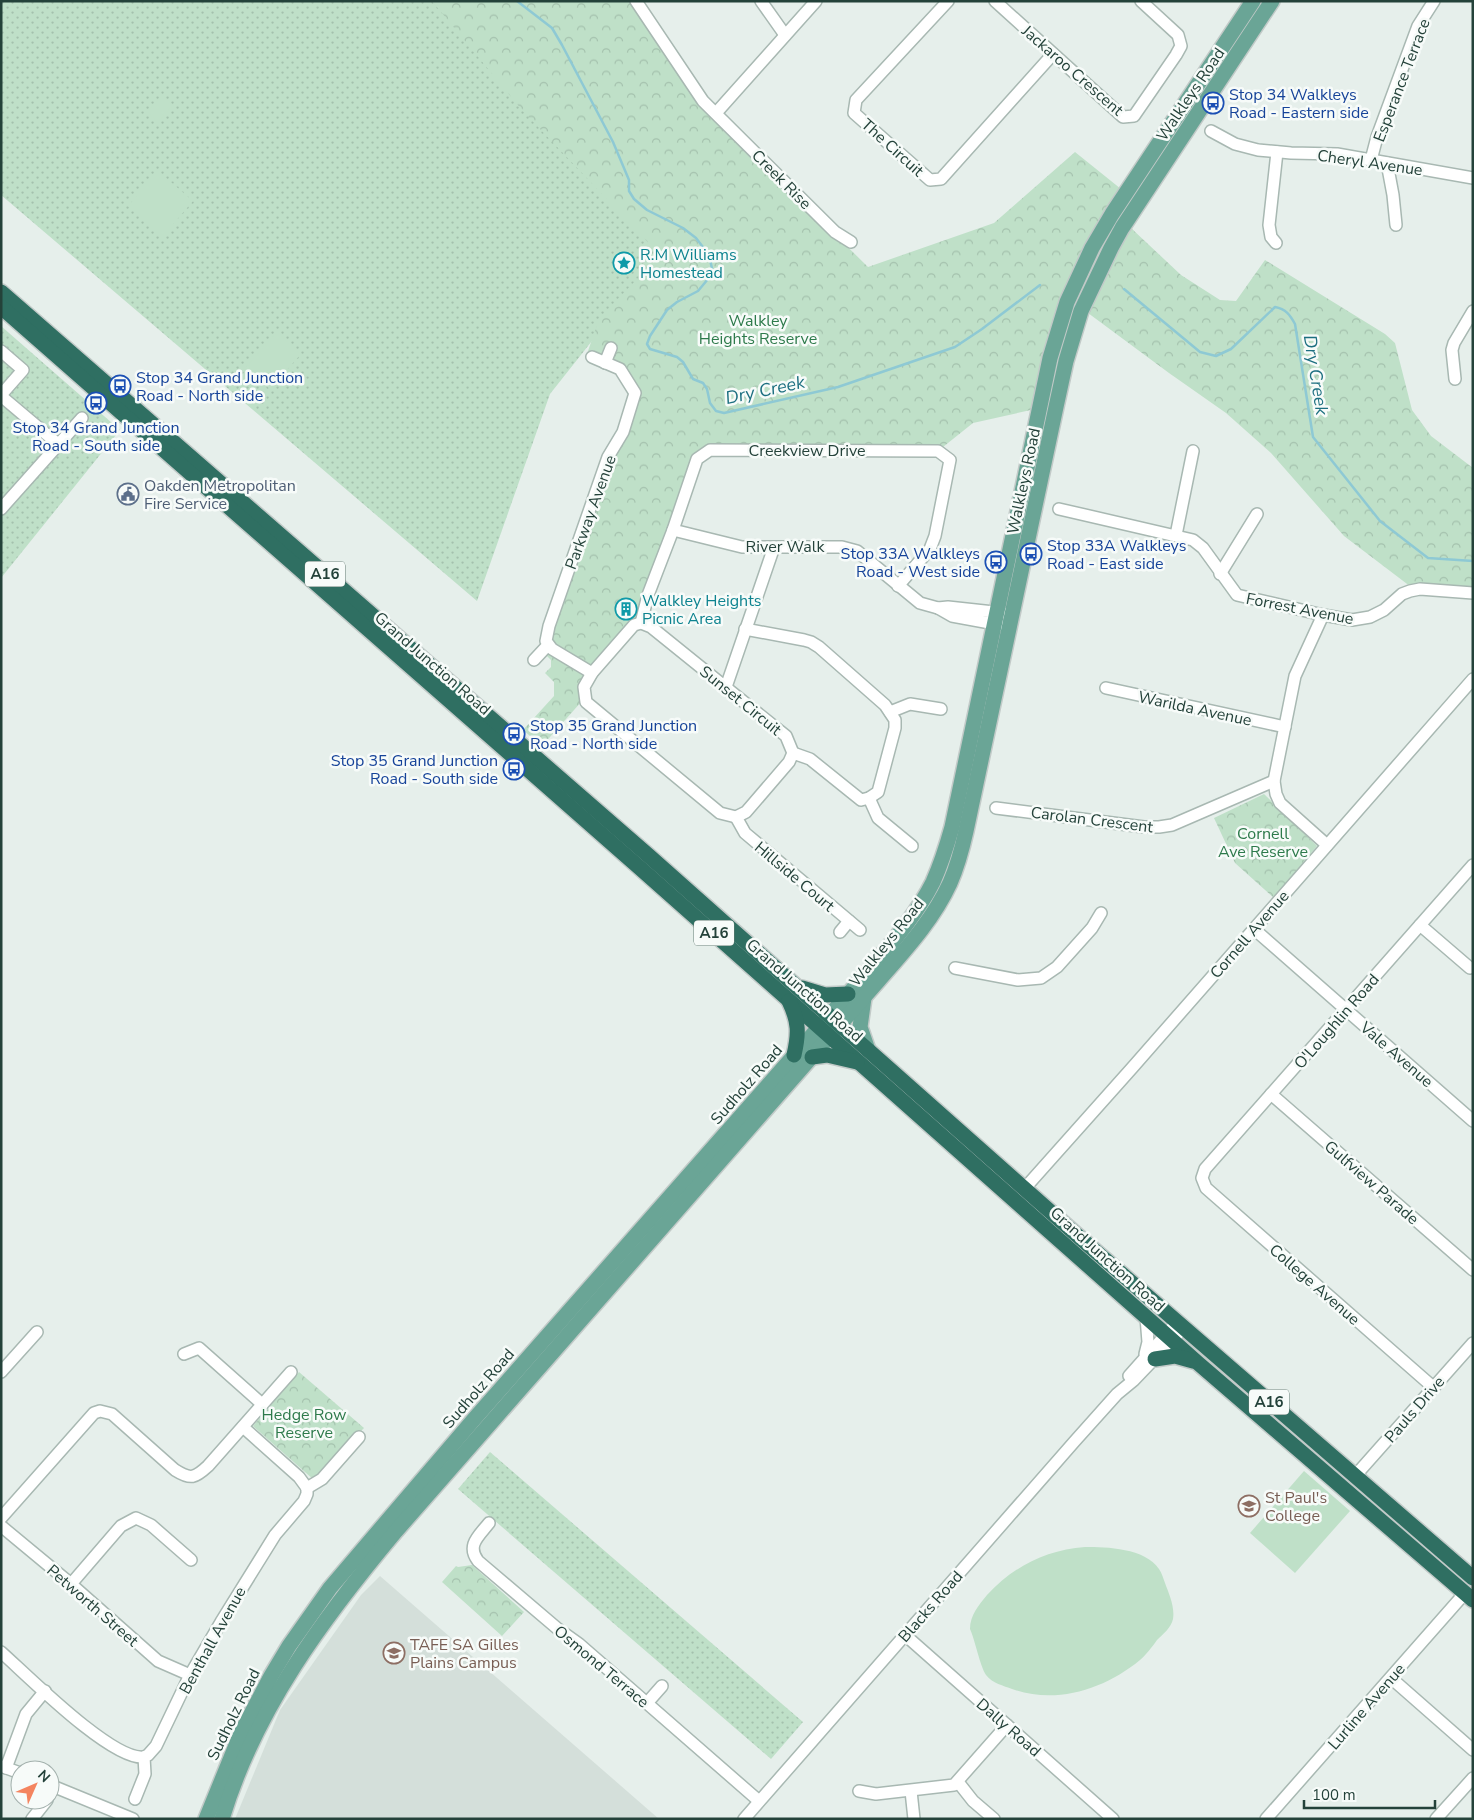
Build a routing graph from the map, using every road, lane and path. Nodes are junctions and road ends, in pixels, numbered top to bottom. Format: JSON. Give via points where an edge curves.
{"nodes":[{"id":1,"x":636,"y":1,"type":"edge"},
{"id":2,"x":761,"y":1,"type":"edge"},
{"id":3,"x":816,"y":1,"type":"edge"},
{"id":4,"x":948,"y":1,"type":"edge"},
{"id":5,"x":995,"y":1,"type":"edge"},
{"id":6,"x":1141,"y":1,"type":"edge"},
{"id":7,"x":1253,"y":1,"type":"edge"},
{"id":8,"x":1272,"y":1,"type":"edge"},
{"id":9,"x":1434,"y":1,"type":"edge"},
{"id":10,"x":785,"y":35,"type":"junction"},
{"id":11,"x":1054,"y":54,"type":"junction"},
{"id":12,"x":716,"y":113,"type":"junction"},
{"id":13,"x":1211,"y":131,"type":"dead end"},
{"id":14,"x":1276,"y":152,"type":"junction"},
{"id":15,"x":1371,"y":160,"type":"junction"},
{"id":16,"x":1387,"y":163,"type":"junction"},
{"id":17,"x":1473,"y":178,"type":"edge"},
{"id":18,"x":1396,"y":225,"type":"dead end"},
{"id":19,"x":851,"y":242,"type":"dead end"},
{"id":20,"x":1276,"y":243,"type":"dead end"},
{"id":21,"x":1,"y":292,"type":"edge"},
{"id":22,"x":1,"y":307,"type":"edge"},
{"id":23,"x":1473,"y":311,"type":"edge"},
{"id":24,"x":611,"y":348,"type":"dead end"},
{"id":25,"x":1,"y":351,"type":"edge"},
{"id":26,"x":592,"y":357,"type":"dead end"},
{"id":27,"x":605,"y":363,"type":"junction"},
{"id":28,"x":1455,"y":379,"type":"dead end"},
{"id":29,"x":1,"y":396,"type":"edge"},
{"id":30,"x":130,"y":404,"type":"junction"},
{"id":31,"x":82,"y":418,"type":"dead end"},
{"id":32,"x":130,"y":420,"type":"junction"},
{"id":33,"x":58,"y":444,"type":"junction"},
{"id":34,"x":1193,"y":451,"type":"dead end"},
{"id":35,"x":1,"y":509,"type":"edge"},
{"id":36,"x":1059,"y":509,"type":"dead end"},
{"id":37,"x":1257,"y":514,"type":"dead end"},
{"id":38,"x":673,"y":530,"type":"junction"},
{"id":39,"x":1176,"y":535,"type":"junction"},
{"id":40,"x":774,"y":547,"type":"junction"},
{"id":41,"x":1220,"y":574,"type":"junction"},
{"id":42,"x":898,"y":586,"type":"junction"},
{"id":43,"x":1473,"y":593,"type":"edge"},
{"id":44,"x":1323,"y":615,"type":"junction"},
{"id":45,"x":996,"y":618,"type":"junction"},
{"id":46,"x":1011,"y":620,"type":"junction"},
{"id":47,"x":641,"y":624,"type":"junction"},
{"id":48,"x":745,"y":629,"type":"junction"},
{"id":49,"x":548,"y":645,"type":"junction"},
{"id":50,"x":534,"y":660,"type":"dead end"},
{"id":51,"x":592,"y":672,"type":"junction"},
{"id":52,"x":1473,"y":679,"type":"edge"},
{"id":53,"x":726,"y":687,"type":"junction"},
{"id":54,"x":1106,"y":688,"type":"dead end"},
{"id":55,"x":941,"y":709,"type":"dead end"},
{"id":56,"x":890,"y":712,"type":"junction"},
{"id":57,"x":1285,"y":727,"type":"junction"},
{"id":58,"x":793,"y":753,"type":"junction"},
{"id":59,"x":1274,"y":781,"type":"junction"},
{"id":60,"x":869,"y":798,"type":"junction"},
{"id":61,"x":996,"y":808,"type":"dead end"},
{"id":62,"x":736,"y":817,"type":"junction"},
{"id":63,"x":1327,"y":845,"type":"junction"},
{"id":64,"x":912,"y":846,"type":"dead end"},
{"id":65,"x":1473,"y":864,"type":"edge"},
{"id":66,"x":1101,"y":913,"type":"dead end"},
{"id":67,"x":849,"y":921,"type":"junction"},
{"id":68,"x":1420,"y":925,"type":"junction"},
{"id":69,"x":1254,"y":929,"type":"junction"},
{"id":70,"x":860,"y":930,"type":"dead end"},
{"id":71,"x":840,"y":932,"type":"dead end"},
{"id":72,"x":955,"y":968,"type":"dead end"},
{"id":73,"x":1470,"y":968,"type":"dead end"},
{"id":74,"x":792,"y":993,"type":"junction"},
{"id":75,"x":848,"y":994,"type":"junction"},
{"id":76,"x":864,"y":998,"type":"junction"},
{"id":77,"x":1346,"y":1009,"type":"junction"},
{"id":78,"x":830,"y":1026,"type":"junction"},
{"id":79,"x":794,"y":1055,"type":"junction"},
{"id":80,"x":812,"y":1057,"type":"junction"},
{"id":81,"x":864,"y":1057,"type":"junction"},
{"id":82,"x":1271,"y":1094,"type":"junction"},
{"id":83,"x":1473,"y":1121,"type":"edge"},
{"id":84,"x":1202,"y":1178,"type":"joint"},
{"id":85,"x":1020,"y":1194,"type":"junction"},
{"id":86,"x":1473,"y":1270,"type":"edge"},
{"id":87,"x":1146,"y":1317,"type":"junction"},
{"id":88,"x":1180,"y":1325,"type":"junction"},
{"id":89,"x":37,"y":1332,"type":"dead end"},
{"id":90,"x":1169,"y":1337,"type":"junction"},
{"id":91,"x":1473,"y":1342,"type":"edge"},
{"id":92,"x":184,"y":1354,"type":"dead end"},
{"id":93,"x":1149,"y":1359,"type":"junction"},
{"id":94,"x":1199,"y":1364,"type":"junction"},
{"id":95,"x":3,"y":1366,"type":"edge"},
{"id":96,"x":291,"y":1372,"type":"dead end"},
{"id":97,"x":1433,"y":1387,"type":"junction"},
{"id":98,"x":262,"y":1404,"type":"junction"},
{"id":99,"x":243,"y":1427,"type":"junction"},
{"id":100,"x":359,"y":1437,"type":"dead end"},
{"id":101,"x":1355,"y":1476,"type":"junction"},
{"id":102,"x":307,"y":1488,"type":"junction"},
{"id":103,"x":1344,"y":1489,"type":"junction"},
{"id":104,"x":1,"y":1518,"type":"edge"},
{"id":105,"x":489,"y":1523,"type":"dead end"},
{"id":106,"x":1,"y":1526,"type":"edge"},
{"id":107,"x":191,"y":1560,"type":"dead end"},
{"id":108,"x":1473,"y":1578,"type":"edge"},
{"id":109,"x":71,"y":1584,"type":"junction"},
{"id":110,"x":1469,"y":1597,"type":"edge"},
{"id":111,"x":904,"y":1635,"type":"junction"},
{"id":112,"x":1,"y":1652,"type":"edge"},
{"id":113,"x":190,"y":1675,"type":"junction"},
{"id":114,"x":1390,"y":1678,"type":"junction"},
{"id":115,"x":662,"y":1686,"type":"dead end"},
{"id":116,"x":45,"y":1691,"type":"junction"},
{"id":117,"x":647,"y":1703,"type":"junction"},
{"id":118,"x":1007,"y":1725,"type":"junction"},
{"id":119,"x":1473,"y":1750,"type":"edge"},
{"id":120,"x":144,"y":1757,"type":"junction"},
{"id":121,"x":4,"y":1767,"type":"edge"},
{"id":122,"x":1473,"y":1778,"type":"edge"},
{"id":123,"x":958,"y":1782,"type":"junction"},
{"id":124,"x":859,"y":1791,"type":"dead end"},
{"id":125,"x":911,"y":1791,"type":"junction"},
{"id":126,"x":60,"y":1792,"type":"edge"},
{"id":127,"x":135,"y":1799,"type":"dead end"},
{"id":128,"x":759,"y":1802,"type":"junction"},
{"id":129,"x":133,"y":1819,"type":"edge"},
{"id":130,"x":206,"y":1819,"type":"edge"},
{"id":131,"x":222,"y":1819,"type":"edge"},
{"id":132,"x":744,"y":1819,"type":"edge"},
{"id":133,"x":914,"y":1819,"type":"edge"},
{"id":134,"x":994,"y":1819,"type":"edge"},
{"id":135,"x":1113,"y":1819,"type":"edge"},
{"id":136,"x":1266,"y":1819,"type":"edge"},
{"id":137,"x":1436,"y":1819,"type":"edge"}],
"edges":[{"from":1,"to":12,"type":"street","name":"Creek Rise","via":[[703,100]]},
{"from":2,"to":10,"type":"street"},
{"from":3,"to":10,"type":"street"},
{"from":4,"to":11,"type":"street","name":"The Circuit","via":[[856,100],[854,113],[930,180],[940,179]]},
{"from":5,"to":11,"type":"street","name":"Jackaroo Crescent"},
{"from":6,"to":11,"type":"street","name":"Jackaroo Crescent","via":[[1178,35],[1181,46],[1134,116],[1124,117]]},
{"from":7,"to":45,"type":"main road","name":"Walkleys Road","via":[[1112,214],[1076,282],[1050,358]]},
{"from":8,"to":46,"type":"main road","name":"Walkleys Road","via":[[1122,228],[1089,292],[1066,361]]},
{"from":9,"to":15,"type":"street","name":"Esperance Terrace","via":[[1418,26]]},
{"from":10,"to":12,"type":"street"},
{"from":12,"to":19,"type":"street","name":"Creek Rise","via":[[835,232]]},
{"from":13,"to":14,"type":"street","name":"Cheryl Avenue","via":[[1246,148]]},
{"from":14,"to":15,"type":"street","name":"Cheryl Avenue","via":[[1324,153]]},
{"from":14,"to":20,"type":"street","via":[[1269,225],[1270,237]]},
{"from":15,"to":16,"type":"street","name":"Cheryl Avenue"},
{"from":16,"to":17,"type":"street","name":"Cheryl Avenue"},
{"from":16,"to":18,"type":"street"},
{"from":21,"to":30,"type":"highway","name":"Grand Junction Road","number":"A16"},
{"from":22,"to":32,"type":"highway","name":"Grand Junction Road","number":"A16"},
{"from":23,"to":28,"type":"street","via":[[1452,350]]},
{"from":24,"to":27,"type":"street"},
{"from":25,"to":29,"type":"street","via":[[23,370]]},
{"from":26,"to":27,"type":"street","name":"Parkway Avenue"},
{"from":27,"to":49,"type":"street","name":"Parkway Avenue","via":[[620,369],[635,393],[623,432],[608,457],[549,626]]},
{"from":29,"to":33,"type":"street"},
{"from":30,"to":32,"type":"highway"},
{"from":30,"to":74,"type":"highway","name":"Grand Junction Road","number":"A16","via":[[649,856]]},
{"from":31,"to":33,"type":"street"},
{"from":32,"to":74,"type":"highway","name":"Grand Junction Road","number":"A16"},
{"from":33,"to":35,"type":"street"},
{"from":34,"to":39,"type":"street"},
{"from":36,"to":39,"type":"street","name":"Forrest Avenue"},
{"from":37,"to":41,"type":"street"},
{"from":38,"to":40,"type":"street","name":"River Walk","via":[[742,547]]},
{"from":38,"to":42,"type":"street","name":"Creekview Drive","via":[[697,459],[710,450],[938,451],[950,460],[935,536],[930,550]]},
{"from":38,"to":47,"type":"street","name":"Creekview Drive","via":[[648,595]]},
{"from":39,"to":41,"type":"street","name":"Forrest Avenue","via":[[1197,542]]},
{"from":40,"to":42,"type":"street","name":"River Walk","via":[[842,546],[857,551]]},
{"from":40,"to":48,"type":"street"},
{"from":41,"to":44,"type":"street","name":"Forrest Avenue","via":[[1241,597]]},
{"from":42,"to":45,"type":"street","name":"River Walk","via":[[920,603]]},
{"from":43,"to":44,"type":"street","name":"Forrest Avenue","via":[[1415,590],[1402,594],[1370,617],[1352,620]]},
{"from":44,"to":57,"type":"street","via":[[1296,676]]},
{"from":45,"to":46,"type":"street","name":"River Walk"},
{"from":45,"to":75,"type":"main road","name":"Walkleys Road","via":[[952,827],[939,867],[926,894],[902,929]]},
{"from":46,"to":76,"type":"main road","name":"Walkleys Road","via":[[966,831],[953,875],[927,923]]},
{"from":47,"to":51,"type":"street","via":[[634,625]]},
{"from":47,"to":53,"type":"street","name":"Sunset Circuit","via":[[651,627]]},
{"from":48,"to":53,"type":"street"},
{"from":48,"to":56,"type":"street","via":[[811,642],[885,704]]},
{"from":49,"to":50,"type":"street"},
{"from":49,"to":51,"type":"street"},
{"from":51,"to":62,"type":"street","via":[[584,687],[586,702],[720,812]]},
{"from":52,"to":63,"type":"street","name":"Cornell Avenue"},
{"from":53,"to":58,"type":"street","name":"Sunset Circuit","via":[[786,736]]},
{"from":54,"to":57,"type":"street","name":"Warilda Avenue"},
{"from":55,"to":56,"type":"street","via":[[910,704]]},
{"from":56,"to":60,"type":"street","via":[[895,728],[878,792]]},
{"from":57,"to":59,"type":"street"},
{"from":58,"to":60,"type":"street","via":[[810,758],[861,800]]},
{"from":58,"to":62,"type":"street","name":"Sunset Circuit","via":[[746,812]]},
{"from":59,"to":61,"type":"street","name":"Carolan Crescent","via":[[1159,827]]},
{"from":59,"to":63,"type":"street","via":[[1280,803]]},
{"from":60,"to":64,"type":"street","via":[[878,818]]},
{"from":62,"to":67,"type":"street","name":"Hillside Court","via":[[745,833]]},
{"from":63,"to":69,"type":"street","name":"Cornell Avenue"},
{"from":65,"to":68,"type":"street","name":"O'Loughlin Road"},
{"from":66,"to":72,"type":"street","via":[[1058,967],[1041,978],[1018,980]]},
{"from":67,"to":70,"type":"street","name":"Hillside Court"},
{"from":67,"to":71,"type":"street"},
{"from":68,"to":73,"type":"street"},
{"from":68,"to":77,"type":"street","name":"O'Loughlin Road"},
{"from":69,"to":77,"type":"street","name":"Vale Avenue"},
{"from":69,"to":85,"type":"street","name":"Cornell Avenue"},
{"from":74,"to":75,"type":"highway"},
{"from":74,"to":78,"type":"highway","name":"Grand Junction Road","number":"A16"},
{"from":74,"to":79,"type":"highway","via":[[798,1028]]},
{"from":75,"to":78,"type":"main road","name":"Walkleys Road"},
{"from":76,"to":78,"type":"main road","name":"Walkleys Road"},
{"from":76,"to":81,"type":"main road","via":[[860,1027]]},
{"from":77,"to":82,"type":"street","name":"O'Loughlin Road"},
{"from":77,"to":83,"type":"street","name":"Vale Avenue"},
{"from":78,"to":79,"type":"main road","name":"Sudholz Road"},
{"from":78,"to":80,"type":"main road","name":"Sudholz Road"},
{"from":78,"to":81,"type":"highway","name":"Grand Junction Road","number":"A16"},
{"from":79,"to":130,"type":"main road","name":"Sudholz Road","via":[[330,1588],[271,1676],[241,1733]]},
{"from":80,"to":81,"type":"highway"},
{"from":80,"to":131,"type":"main road","name":"Sudholz Road","via":[[359,1575],[311,1638],[268,1711]]},
{"from":81,"to":85,"type":"highway","name":"Grand Junction Road","number":"A16"},
{"from":82,"to":84,"type":"street","name":"O'Loughlin Road","via":[[1206,1169]]},
{"from":82,"to":86,"type":"street","name":"Gulfview Parade"},
{"from":84,"to":97,"type":"street","name":"College Avenue","via":[[1206,1188]]},
{"from":85,"to":87,"type":"highway","name":"Grand Junction Road","number":"A16"},
{"from":85,"to":88,"type":"highway","name":"Grand Junction Road","number":"A16"},
{"from":87,"to":90,"type":"highway","name":"Grand Junction Road","number":"A16"},
{"from":87,"to":93,"type":"street"},
{"from":88,"to":90,"type":"street","name":"Blacks Road"},
{"from":88,"to":101,"type":"highway","name":"Grand Junction Road","number":"A16"},
{"from":89,"to":95,"type":"street"},
{"from":90,"to":93,"type":"street","name":"Blacks Road"},
{"from":90,"to":94,"type":"highway","name":"Grand Junction Road","number":"A16"},
{"from":91,"to":97,"type":"street","name":"Pauls Drive"},
{"from":92,"to":98,"type":"street","via":[[198,1348]]},
{"from":93,"to":94,"type":"highway","via":[[1175,1356]]},
{"from":93,"to":111,"type":"street","name":"Blacks Road"},
{"from":94,"to":103,"type":"highway","name":"Grand Junction Road","number":"A16"},
{"from":96,"to":98,"type":"street"},
{"from":97,"to":101,"type":"street","name":"Pauls Drive"},
{"from":98,"to":99,"type":"street"},
{"from":99,"to":102,"type":"street"},
{"from":99,"to":104,"type":"street","via":[[208,1466],[193,1477],[176,1470],[112,1414],[100,1411],[87,1420]]},
{"from":100,"to":102,"type":"street","via":[[322,1479]]},
{"from":101,"to":103,"type":"highway"},
{"from":101,"to":108,"type":"highway","name":"Grand Junction Road","number":"A16"},
{"from":102,"to":113,"type":"street","name":"Benthall Avenue","via":[[304,1501],[275,1535]]},
{"from":103,"to":110,"type":"highway","name":"Grand Junction Road","number":"A16"},
{"from":105,"to":117,"type":"street","name":"Osmond Terrace","via":[[473,1548],[478,1561]]},
{"from":106,"to":109,"type":"street","name":"Petworth Street"},
{"from":107,"to":109,"type":"street","via":[[151,1525],[136,1518],[121,1526]]},
{"from":109,"to":113,"type":"street","name":"Petworth Street","via":[[158,1661]]},
{"from":110,"to":114,"type":"street","name":"Lurline Avenue"},
{"from":111,"to":118,"type":"street","name":"Dally Road"},
{"from":111,"to":128,"type":"street","name":"Blacks Road"},
{"from":112,"to":116,"type":"street"},
{"from":113,"to":120,"type":"street","name":"Benthall Avenue","via":[[156,1746]]},
{"from":114,"to":119,"type":"street"},
{"from":114,"to":136,"type":"street","name":"Lurline Avenue"},
{"from":115,"to":117,"type":"street"},
{"from":116,"to":120,"type":"street","via":[[106,1742],[139,1758]]},
{"from":116,"to":121,"type":"street","via":[[26,1714]]},
{"from":117,"to":128,"type":"street","name":"Osmond Terrace"},
{"from":118,"to":123,"type":"street"},
{"from":118,"to":135,"type":"street","name":"Dally Road"},
{"from":120,"to":127,"type":"street","via":[[145,1774]]},
{"from":122,"to":137,"type":"street"},
{"from":123,"to":125,"type":"street","via":[[947,1787]]},
{"from":123,"to":134,"type":"street"},
{"from":124,"to":125,"type":"street","via":[[876,1794]]},
{"from":125,"to":133,"type":"street"},
{"from":126,"to":129,"type":"street"},
{"from":128,"to":132,"type":"street","name":"Blacks Road"}]}
